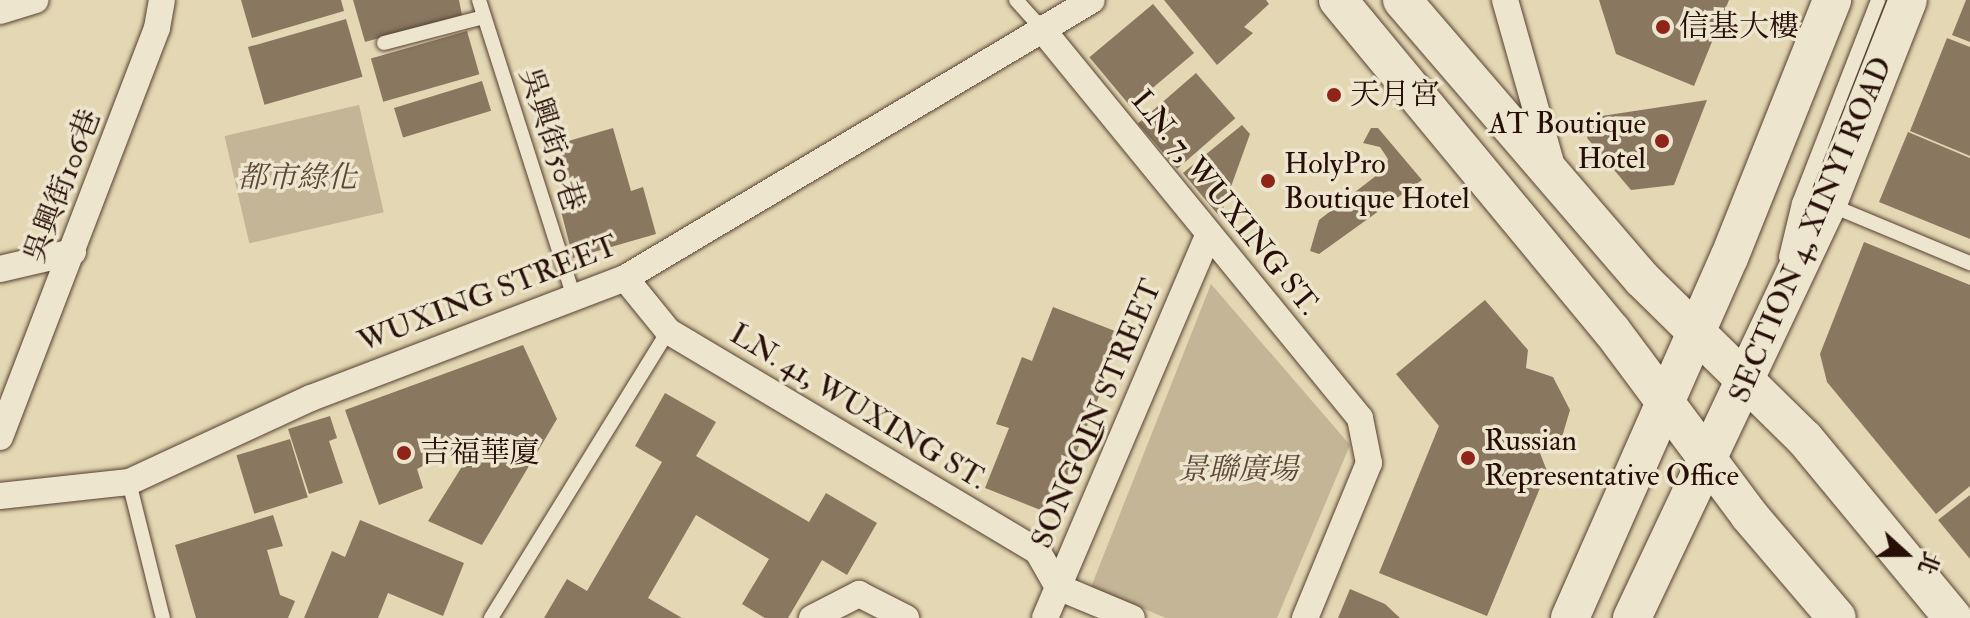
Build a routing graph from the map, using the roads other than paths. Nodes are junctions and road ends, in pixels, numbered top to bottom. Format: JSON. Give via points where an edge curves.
{"nodes":[{"id":1,"x":162,"y":0,"type":"edge"},
{"id":2,"x":479,"y":0,"type":"edge"},
{"id":3,"x":1016,"y":0,"type":"edge"},
{"id":4,"x":1092,"y":0,"type":"edge"},
{"id":5,"x":1338,"y":0,"type":"edge"},
{"id":6,"x":1402,"y":0,"type":"edge"},
{"id":7,"x":1505,"y":0,"type":"edge"},
{"id":8,"x":1832,"y":0,"type":"edge"},
{"id":9,"x":1878,"y":0,"type":"edge"},
{"id":10,"x":1908,"y":0,"type":"edge"},
{"id":11,"x":484,"y":17,"type":"junction"},
{"id":12,"x":1041,"y":28,"type":"junction"},
{"id":13,"x":384,"y":43,"type":"dead end"},
{"id":14,"x":1554,"y":173,"type":"junction"},
{"id":15,"x":1828,"y":203,"type":"junction"},
{"id":16,"x":1208,"y":235,"type":"junction"},
{"id":17,"x":73,"y":252,"type":"junction"},
{"id":18,"x":1970,"y":263,"type":"edge"},
{"id":19,"x":0,"y":269,"type":"edge"},
{"id":20,"x":625,"y":278,"type":"junction"},
{"id":21,"x":573,"y":295,"type":"junction"},
{"id":22,"x":668,"y":331,"type":"junction"},
{"id":23,"x":1695,"y":332,"type":"junction"},
{"id":24,"x":1747,"y":383,"type":"junction"},
{"id":25,"x":1663,"y":395,"type":"junction"},
{"id":26,"x":0,"y":437,"type":"edge"},
{"id":27,"x":1709,"y":458,"type":"junction"},
{"id":28,"x":129,"y":482,"type":"junction"},
{"id":29,"x":0,"y":496,"type":"edge"},
{"id":30,"x":1058,"y":587,"type":"junction"},
{"id":31,"x":163,"y":618,"type":"edge"},
{"id":32,"x":491,"y":618,"type":"edge"},
{"id":33,"x":812,"y":618,"type":"edge"},
{"id":34,"x":906,"y":618,"type":"edge"},
{"id":35,"x":1045,"y":618,"type":"edge"},
{"id":36,"x":1132,"y":618,"type":"edge"},
{"id":37,"x":1305,"y":618,"type":"edge"},
{"id":38,"x":1570,"y":618,"type":"edge"},
{"id":39,"x":1632,"y":618,"type":"edge"},
{"id":40,"x":1837,"y":618,"type":"edge"},
{"id":41,"x":1953,"y":618,"type":"edge"}],
"edges":[{"from":1,"to":17,"type":"street","name":"吳興街106巷"},
{"from":2,"to":11,"type":"lane","name":"吳興街50巷"},
{"from":3,"to":12,"type":"lane"},
{"from":4,"to":12,"type":"street","name":"WUXING STREET"},
{"from":5,"to":25,"type":"main road"},
{"from":6,"to":14,"type":"main road"},
{"from":7,"to":14,"type":"street"},
{"from":8,"to":23,"type":"main road"},
{"from":9,"to":24,"type":"lane","via":[[1799,203]]},
{"from":10,"to":15,"type":"main road","name":"SECTION 4, XINYI ROAD"},
{"from":11,"to":13,"type":"lane"},
{"from":11,"to":21,"type":"lane","name":"吳興街50巷"},
{"from":12,"to":16,"type":"street","name":"LN. 7, WUXING ST."},
{"from":12,"to":20,"type":"street","name":"WUXING STREET"},
{"from":14,"to":23,"type":"main road"},
{"from":15,"to":18,"type":"lane"},
{"from":15,"to":24,"type":"main road","name":"SECTION 4, XINYI ROAD"},
{"from":16,"to":30,"type":"street","name":"SONGQIN STREET"},
{"from":16,"to":37,"type":"street","name":"LN. 7, WUXING ST.","via":[[1360,418],[1369,463]]},
{"from":17,"to":19,"type":"street"},
{"from":17,"to":26,"type":"street","name":"吳興街106巷"},
{"from":20,"to":21,"type":"street","name":"WUXING STREET"},
{"from":20,"to":22,"type":"street","name":"LN. 41, WUXING ST."},
{"from":21,"to":28,"type":"street","name":"WUXING STREET","via":[[311,398]]},
{"from":22,"to":30,"type":"street","name":"LN. 41, WUXING ST.","via":[[1038,552]]},
{"from":22,"to":32,"type":"lane"},
{"from":23,"to":24,"type":"main road"},
{"from":23,"to":25,"type":"main road"},
{"from":24,"to":27,"type":"main road","name":"SECTION 4, XINYI ROAD"},
{"from":24,"to":41,"type":"main road","via":[[1805,439]]},
{"from":25,"to":27,"type":"main road"},
{"from":25,"to":38,"type":"main road"},
{"from":27,"to":39,"type":"main road","name":"SECTION 4, XINYI ROAD"},
{"from":27,"to":40,"type":"main road"},
{"from":28,"to":29,"type":"street","name":"WUXING STREET"},
{"from":28,"to":31,"type":"lane"},
{"from":30,"to":35,"type":"street","name":"SONGQIN STREET"},
{"from":30,"to":36,"type":"street"},
{"from":33,"to":34,"type":"street","via":[[859,594]]}]}
